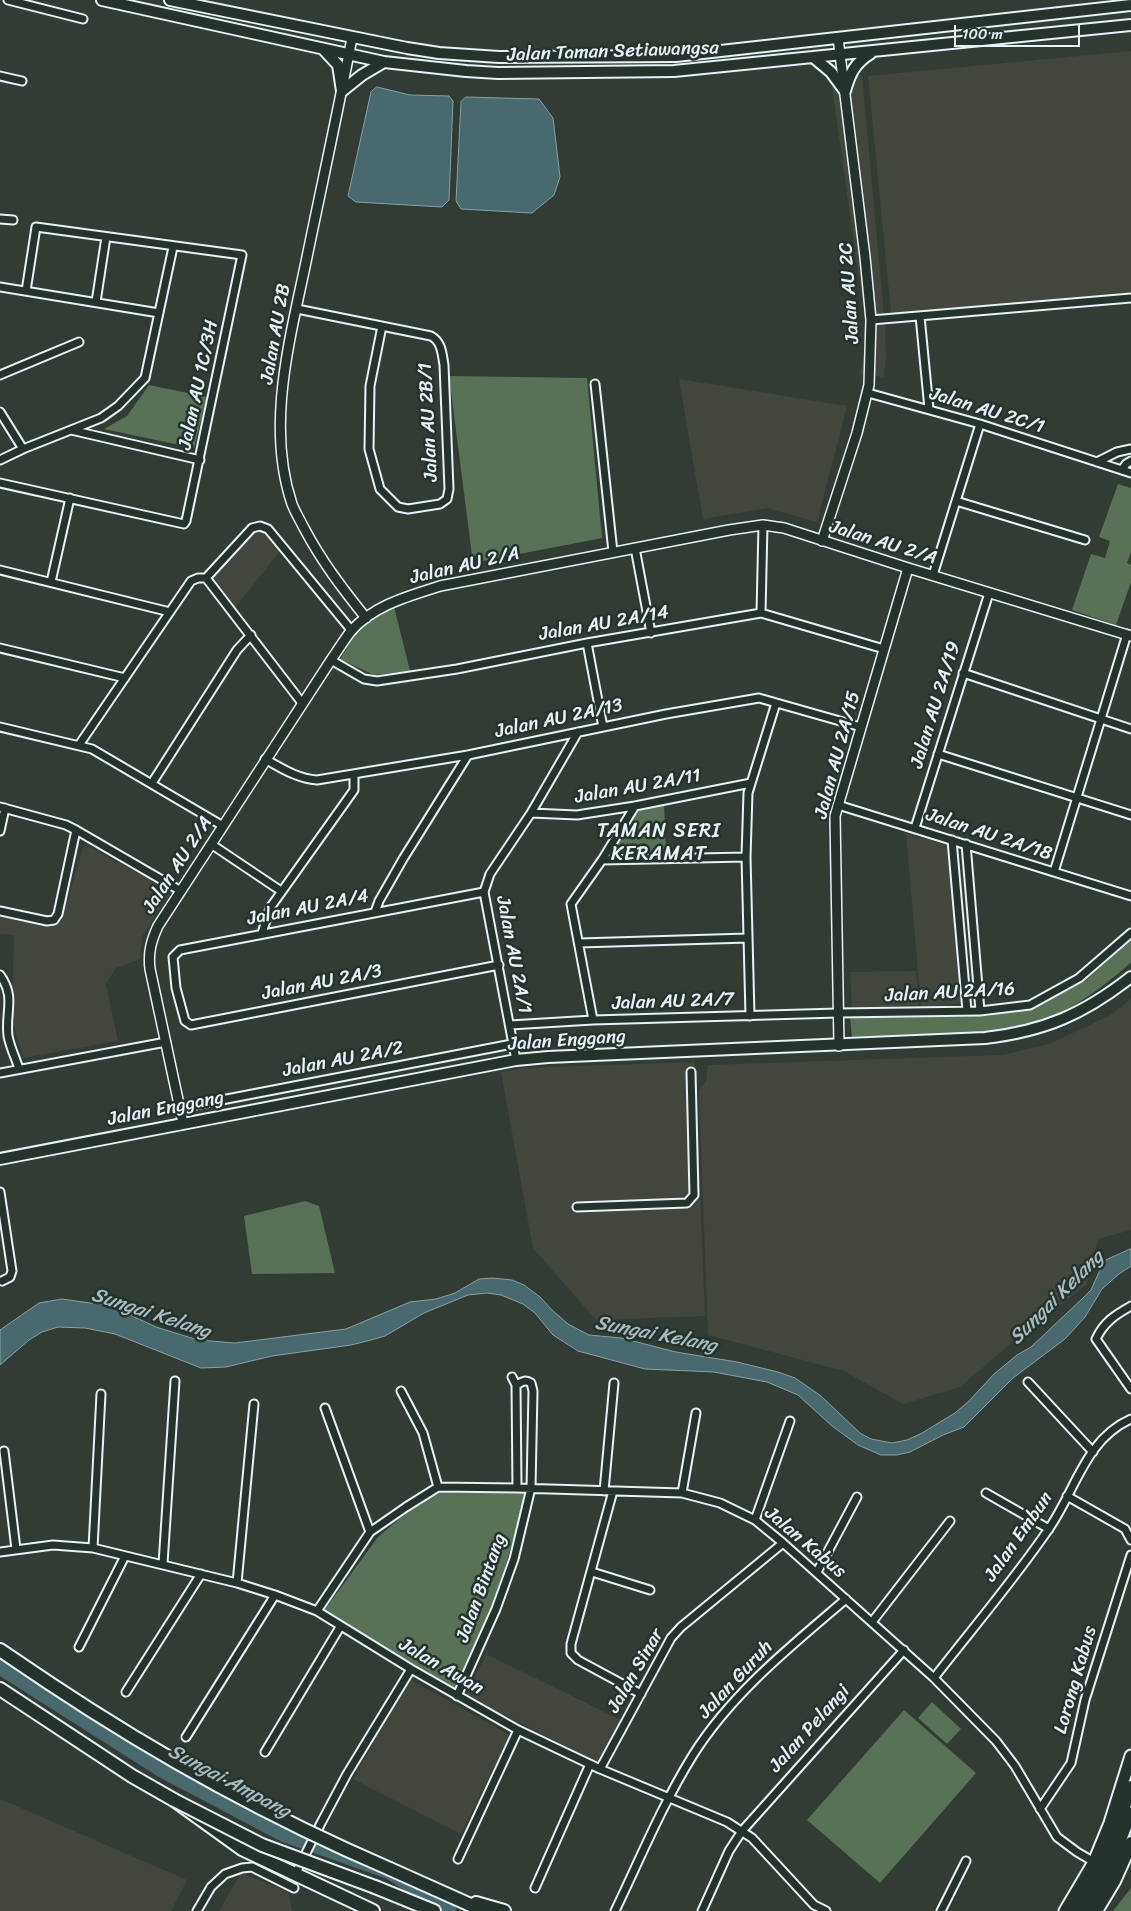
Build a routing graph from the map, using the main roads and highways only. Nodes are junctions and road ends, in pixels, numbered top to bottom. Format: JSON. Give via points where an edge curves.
{"nodes":[{"id":1,"x":106,"y":0,"type":"edge"},
{"id":2,"x":170,"y":0,"type":"edge"},
{"id":3,"x":121,"y":2,"type":"edge"},
{"id":4,"x":1131,"y":5,"type":"edge"},
{"id":5,"x":1131,"y":25,"type":"edge"},
{"id":6,"x":323,"y":50,"type":"junction"},
{"id":7,"x":875,"y":52,"type":"junction"},
{"id":8,"x":813,"y":57,"type":"junction"},
{"id":9,"x":384,"y":62,"type":"junction"},
{"id":10,"x":1131,"y":977,"type":"edge"},
{"id":11,"x":0,"y":1159,"type":"edge"},
{"id":12,"x":0,"y":1650,"type":"edge"},
{"id":13,"x":0,"y":1689,"type":"edge"},
{"id":14,"x":1131,"y":1756,"type":"edge"},
{"id":15,"x":1131,"y":1787,"type":"edge"},
{"id":16,"x":174,"y":1800,"type":"junction"},
{"id":17,"x":1131,"y":1813,"type":"edge"},
{"id":18,"x":1131,"y":1843,"type":"edge"},
{"id":19,"x":375,"y":1887,"type":"junction"},
{"id":20,"x":447,"y":1894,"type":"junction"},
{"id":21,"x":373,"y":1911,"type":"edge"},
{"id":22,"x":414,"y":1911,"type":"edge"},
{"id":23,"x":434,"y":1911,"type":"edge"},
{"id":24,"x":484,"y":1911,"type":"edge"},
{"id":25,"x":504,"y":1911,"type":"edge"},
{"id":26,"x":1065,"y":1911,"type":"edge"},
{"id":27,"x":1076,"y":1911,"type":"edge"},
{"id":28,"x":1084,"y":1911,"type":"edge"},
{"id":29,"x":1096,"y":1911,"type":"edge"}],
"edges":[{"from":1,"to":3,"type":"main road","name":"Jalan Taman Setiawangsa"},
{"from":2,"to":4,"type":"main road","name":"Jalan Taman Setiawangsa","via":[[352,38],[439,53],[499,57],[676,56]]},
{"from":3,"to":6,"type":"main road","name":"Jalan Taman Setiawangsa"},
{"from":5,"to":7,"type":"main road","name":"Jalan Taman Setiawangsa"},
{"from":6,"to":9,"type":"main road","name":"Jalan Taman Setiawangsa"},
{"from":6,"to":9,"type":"main road","via":[[338,65],[342,91]]},
{"from":7,"to":8,"type":"main road","name":"Jalan Taman Setiawangsa"},
{"from":7,"to":8,"type":"main road","via":[[853,68],[845,92],[831,72]]},
{"from":8,"to":9,"type":"main road","name":"Jalan Taman Setiawangsa","via":[[674,71],[498,73]]},
{"from":10,"to":11,"type":"main road","name":"Jalan Enggang","via":[[1078,1013],[1042,1028],[1016,1034],[839,1046],[516,1060]]},
{"from":12,"to":20,"type":"highway","bridge":true,"via":[[140,1741],[214,1783],[350,1852]]},
{"from":13,"to":16,"type":"highway"},
{"from":14,"to":26,"type":"highway","via":[[1094,1862]]},
{"from":15,"to":27,"type":"highway","via":[[1105,1859]]},
{"from":16,"to":19,"type":"highway","bridge":true,"via":[[262,1845]]},
{"from":16,"to":21,"type":"highway","bridge":true,"via":[[242,1849]]},
{"from":17,"to":28,"type":"highway","via":[[1109,1869]]},
{"from":18,"to":29,"type":"highway","via":[[1114,1882]]},
{"from":19,"to":22,"type":"highway"},
{"from":19,"to":23,"type":"highway"},
{"from":20,"to":24,"type":"highway"},
{"from":20,"to":25,"type":"highway"}]}
